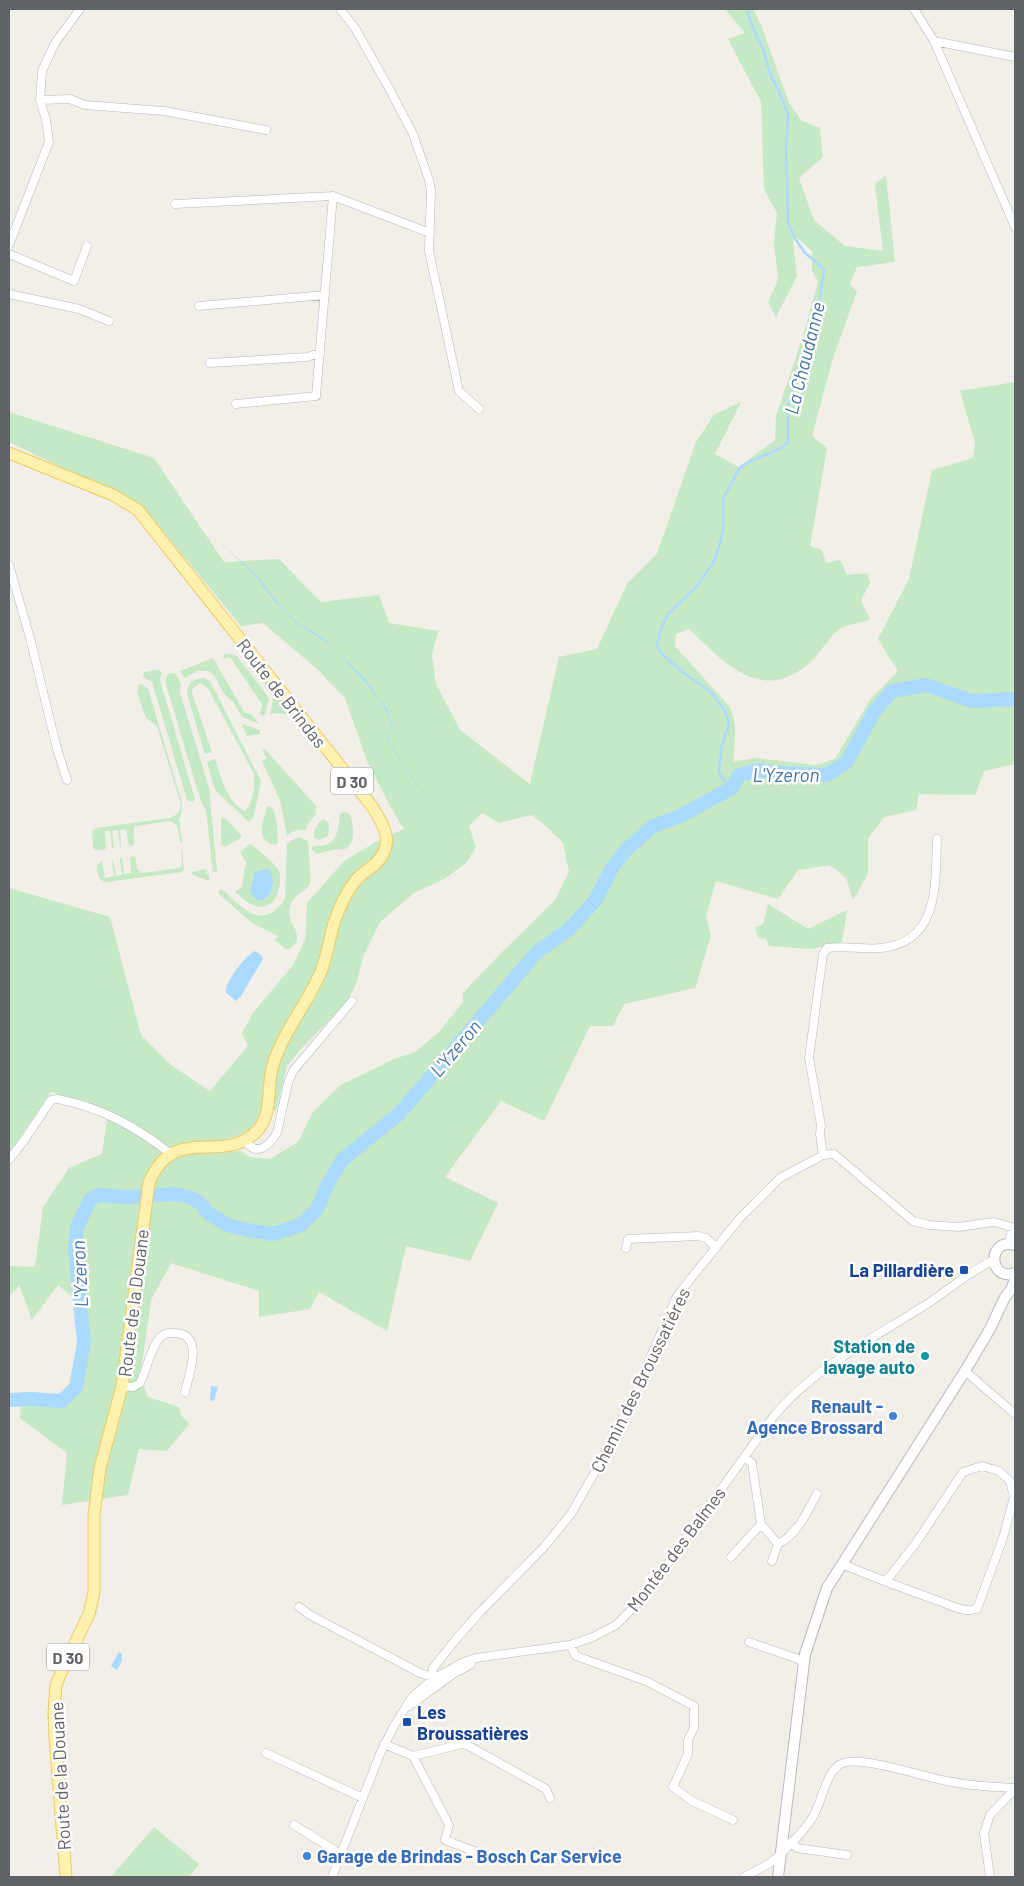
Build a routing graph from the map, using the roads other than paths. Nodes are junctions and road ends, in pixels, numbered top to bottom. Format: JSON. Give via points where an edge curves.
{"nodes":[{"id":1,"x":80,"y":9,"type":"edge"},
{"id":2,"x":340,"y":9,"type":"edge"},
{"id":3,"x":914,"y":9,"type":"edge"},
{"id":4,"x":934,"y":41,"type":"junction"},
{"id":5,"x":1015,"y":57,"type":"edge"},
{"id":6,"x":40,"y":100,"type":"junction"},
{"id":7,"x":266,"y":130,"type":"dead end"},
{"id":8,"x":332,"y":196,"type":"junction"},
{"id":9,"x":175,"y":204,"type":"dead end"},
{"id":10,"x":1015,"y":227,"type":"edge"},
{"id":11,"x":430,"y":233,"type":"junction"},
{"id":12,"x":9,"y":245,"type":"edge"},
{"id":13,"x":87,"y":246,"type":"dead end"},
{"id":14,"x":9,"y":254,"type":"edge"},
{"id":15,"x":9,"y":294,"type":"edge"},
{"id":16,"x":325,"y":295,"type":"junction"},
{"id":17,"x":199,"y":306,"type":"dead end"},
{"id":18,"x":109,"y":321,"type":"dead end"},
{"id":19,"x":320,"y":353,"type":"junction"},
{"id":20,"x":210,"y":363,"type":"dead end"},
{"id":21,"x":236,"y":404,"type":"dead end"},
{"id":22,"x":479,"y":409,"type":"dead end"},
{"id":23,"x":9,"y":453,"type":"edge"},
{"id":24,"x":9,"y":565,"type":"edge"},
{"id":25,"x":67,"y":780,"type":"dead end"},
{"id":26,"x":937,"y":839,"type":"dead end"},
{"id":27,"x":352,"y":1001,"type":"dead end"},
{"id":28,"x":245,"y":1141,"type":"junction"},
{"id":29,"x":170,"y":1154,"type":"junction"},
{"id":30,"x":823,"y":1154,"type":"junction"},
{"id":31,"x":9,"y":1160,"type":"edge"},
{"id":32,"x":1015,"y":1229,"type":"edge"},
{"id":33,"x":1014,"y":1245,"type":"edge"},
{"id":34,"x":716,"y":1247,"type":"junction"},
{"id":35,"x":626,"y":1248,"type":"dead end"},
{"id":36,"x":994,"y":1260,"type":"junction"},
{"id":37,"x":1003,"y":1273,"type":"junction"},
{"id":38,"x":1015,"y":1273,"type":"edge"},
{"id":39,"x":1015,"y":1278,"type":"edge"},
{"id":40,"x":1004,"y":1299,"type":"junction"},
{"id":41,"x":965,"y":1371,"type":"junction"},
{"id":42,"x":122,"y":1386,"type":"junction"},
{"id":43,"x":185,"y":1392,"type":"dead end"},
{"id":44,"x":1015,"y":1414,"type":"edge"},
{"id":45,"x":745,"y":1458,"type":"junction"},
{"id":46,"x":817,"y":1494,"type":"dead end"},
{"id":47,"x":760,"y":1524,"type":"junction"},
{"id":48,"x":778,"y":1544,"type":"junction"},
{"id":49,"x":731,"y":1557,"type":"dead end"},
{"id":50,"x":772,"y":1561,"type":"dead end"},
{"id":51,"x":842,"y":1564,"type":"junction"},
{"id":52,"x":886,"y":1581,"type":"junction"},
{"id":53,"x":299,"y":1607,"type":"dead end"},
{"id":54,"x":749,"y":1642,"type":"dead end"},
{"id":55,"x":570,"y":1645,"type":"junction"},
{"id":56,"x":804,"y":1662,"type":"junction"},
{"id":57,"x":434,"y":1680,"type":"junction"},
{"id":58,"x":384,"y":1744,"type":"junction"},
{"id":59,"x":266,"y":1753,"type":"dead end"},
{"id":60,"x":413,"y":1756,"type":"junction"},
{"id":61,"x":1015,"y":1788,"type":"edge"},
{"id":62,"x":363,"y":1798,"type":"junction"},
{"id":63,"x":550,"y":1798,"type":"dead end"},
{"id":64,"x":733,"y":1820,"type":"dead end"},
{"id":65,"x":294,"y":1825,"type":"dead end"},
{"id":66,"x":791,"y":1842,"type":"junction"},
{"id":67,"x":782,"y":1850,"type":"junction"},
{"id":68,"x":341,"y":1854,"type":"junction"},
{"id":69,"x":847,"y":1855,"type":"dead end"},
{"id":70,"x":492,"y":1858,"type":"dead end"},
{"id":71,"x":66,"y":1877,"type":"edge"},
{"id":72,"x":332,"y":1877,"type":"edge"},
{"id":73,"x":744,"y":1877,"type":"edge"},
{"id":74,"x":778,"y":1877,"type":"edge"},
{"id":75,"x":990,"y":1877,"type":"edge"}],
"edges":[{"from":1,"to":6,"type":"street","via":[[55,43],[42,71]]},
{"from":2,"to":11,"type":"street","via":[[355,28],[413,134],[431,191]]},
{"from":3,"to":4,"type":"street"},
{"from":4,"to":5,"type":"street"},
{"from":4,"to":10,"type":"street"},
{"from":6,"to":7,"type":"street","via":[[70,99],[85,105],[164,111]]},
{"from":6,"to":12,"type":"street","via":[[49,142]]},
{"from":8,"to":9,"type":"street"},
{"from":8,"to":11,"type":"street"},
{"from":8,"to":16,"type":"street"},
{"from":11,"to":22,"type":"street","via":[[429,251],[459,391]]},
{"from":13,"to":14,"type":"street","via":[[74,281]]},
{"from":15,"to":18,"type":"street","via":[[79,308]]},
{"from":16,"to":17,"type":"street"},
{"from":16,"to":19,"type":"street"},
{"from":19,"to":20,"type":"street","via":[[307,357]]},
{"from":19,"to":21,"type":"street","via":[[316,396]]},
{"from":23,"to":28,"type":"main road","name":"Route de Brindas","number":"D 30","via":[[113,495],[138,510],[383,823],[387,836],[384,851],[374,865],[357,878],[343,902],[320,972],[272,1067],[264,1121]]},
{"from":24,"to":25,"type":"street"},
{"from":26,"to":30,"type":"street","via":[[933,903],[929,917],[918,931],[905,942],[888,948],[835,947],[827,948],[823,954],[809,1058]]},
{"from":27,"to":28,"type":"street","via":[[293,1071],[277,1133],[268,1146],[252,1148]]},
{"from":28,"to":29,"type":"main road","via":[[227,1146],[183,1149]]},
{"from":29,"to":31,"type":"street","via":[[144,1133],[106,1112],[58,1098],[51,1100]]},
{"from":29,"to":42,"type":"main road","name":"Route de la Douane","number":"D 30","via":[[162,1159],[154,1172],[148,1190]]},
{"from":30,"to":32,"type":"street","via":[[834,1154],[913,1222],[958,1227],[994,1222]]},
{"from":30,"to":34,"type":"street","name":"Chemin des Broussatiéres","via":[[780,1178]]},
{"from":32,"to":33,"type":"street","via":[[1011,1234]]},
{"from":33,"to":36,"type":"main road","via":[[1000,1247]]},
{"from":34,"to":35,"type":"street","via":[[698,1236],[628,1239]]},
{"from":34,"to":57,"type":"street","name":"Chemin des Broussatiéres","via":[[676,1298],[608,1449],[572,1514],[457,1638],[433,1668]]},
{"from":36,"to":37,"type":"main road","via":[[996,1268]]},
{"from":36,"to":45,"type":"street","name":"Montée des Balmes","via":[[974,1270],[802,1386],[773,1417]]},
{"from":37,"to":38,"type":"main road"},
{"from":37,"to":40,"type":"main road"},
{"from":39,"to":40,"type":"main road"},
{"from":40,"to":41,"type":"main road"},
{"from":41,"to":44,"type":"street"},
{"from":41,"to":51,"type":"main road"},
{"from":42,"to":43,"type":"street","name":"Route de la Douane","via":[[133,1387],[140,1383],[159,1339],[168,1333],[178,1333],[188,1338],[193,1348]]},
{"from":42,"to":71,"type":"main road","name":"Route de la Douane","number":"D 30","via":[[100,1468],[94,1515],[94,1593],[89,1614],[56,1686],[55,1737]]},
{"from":45,"to":47,"type":"street","name":"Montée des Balmes","via":[[752,1463]]},
{"from":45,"to":55,"type":"street","name":"Montée des Balmes","via":[[643,1598],[616,1625]]},
{"from":46,"to":48,"type":"street","via":[[793,1533]]},
{"from":47,"to":48,"type":"street"},
{"from":47,"to":49,"type":"street"},
{"from":48,"to":50,"type":"street"},
{"from":51,"to":52,"type":"street"},
{"from":51,"to":56,"type":"main road","via":[[827,1588]]},
{"from":52,"to":52,"type":"street","via":[[966,1610],[977,1609],[1010,1516],[1014,1497],[1010,1481],[999,1471],[982,1466],[963,1472],[916,1543]]},
{"from":53,"to":57,"type":"street"},
{"from":54,"to":56,"type":"street"},
{"from":55,"to":57,"type":"street","name":"Montée des Balmes","via":[[464,1662]]},
{"from":55,"to":64,"type":"street","via":[[576,1656],[646,1681],[694,1706],[694,1728],[688,1740],[688,1754],[673,1786],[692,1801]]},
{"from":56,"to":67,"type":"main road"},
{"from":57,"to":58,"type":"street","via":[[412,1697]]},
{"from":58,"to":60,"type":"street"},
{"from":58,"to":62,"type":"street"},
{"from":59,"to":62,"type":"street"},
{"from":60,"to":63,"type":"street","via":[[466,1745],[546,1790]]},
{"from":60,"to":70,"type":"street","via":[[449,1825],[445,1840]]},
{"from":61,"to":66,"type":"street","via":[[968,1785],[882,1766],[841,1763],[830,1773],[814,1816]]},
{"from":61,"to":75,"type":"street","via":[[990,1815],[984,1834]]},
{"from":62,"to":68,"type":"street"},
{"from":65,"to":68,"type":"street"},
{"from":66,"to":67,"type":"street"},
{"from":66,"to":69,"type":"street","via":[[797,1848]]},
{"from":67,"to":73,"type":"street","via":[[773,1860]]},
{"from":67,"to":74,"type":"main road"},
{"from":68,"to":72,"type":"street"}]}
